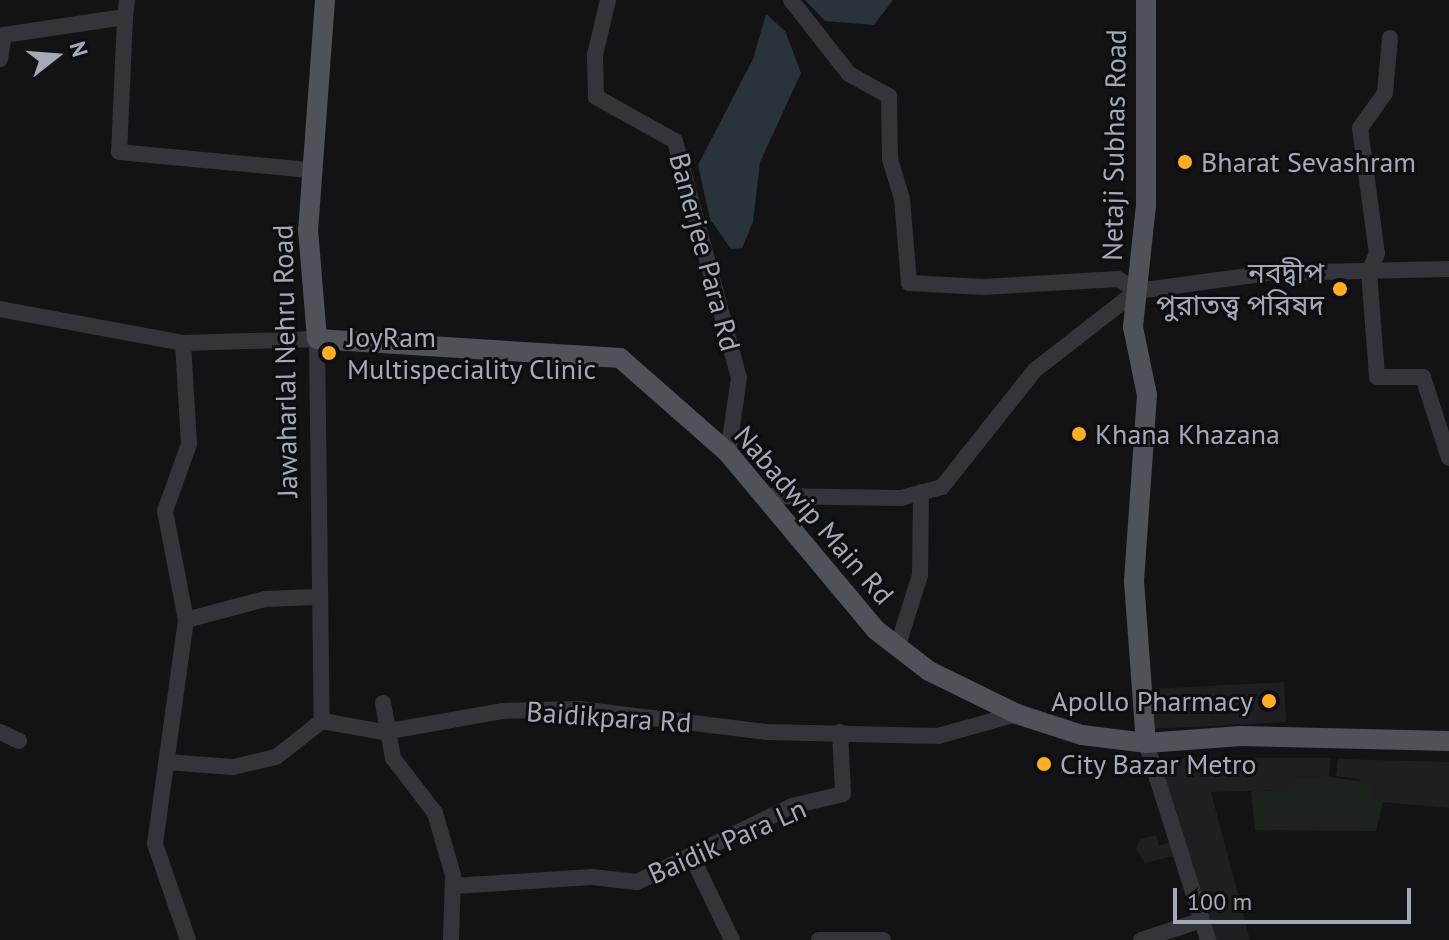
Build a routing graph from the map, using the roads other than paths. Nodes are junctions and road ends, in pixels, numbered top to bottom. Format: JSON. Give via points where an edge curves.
{"nodes":[{"id":1,"x":325,"y":0,"type":"edge"},
{"id":2,"x":608,"y":0,"type":"edge"},
{"id":3,"x":791,"y":0,"type":"edge"},
{"id":4,"x":1146,"y":0,"type":"edge"},
{"id":5,"x":126,"y":8,"type":"edge"},
{"id":6,"x":1390,"y":38,"type":"dead end"},
{"id":7,"x":0,"y":59,"type":"edge"},
{"id":8,"x":311,"y":170,"type":"junction"},
{"id":9,"x":1371,"y":267,"type":"junction"},
{"id":10,"x":1449,"y":269,"type":"edge"},
{"id":11,"x":1133,"y":291,"type":"junction"},
{"id":12,"x":0,"y":309,"type":"edge"},
{"id":13,"x":317,"y":339,"type":"junction"},
{"id":14,"x":183,"y":343,"type":"junction"},
{"id":15,"x":728,"y":453,"type":"junction"},
{"id":16,"x":1449,"y":458,"type":"edge"},
{"id":17,"x":921,"y":492,"type":"junction"},
{"id":18,"x":766,"y":496,"type":"junction"},
{"id":19,"x":316,"y":597,"type":"junction"},
{"id":20,"x":186,"y":620,"type":"junction"},
{"id":21,"x":897,"y":648,"type":"junction"},
{"id":22,"x":383,"y":703,"type":"dead end"},
{"id":23,"x":1017,"y":714,"type":"junction"},
{"id":24,"x":322,"y":721,"type":"junction"},
{"id":25,"x":0,"y":732,"type":"edge"},
{"id":26,"x":384,"y":732,"type":"junction"},
{"id":27,"x":840,"y":732,"type":"junction"},
{"id":28,"x":19,"y":741,"type":"dead end"},
{"id":29,"x":1449,"y":741,"type":"edge"},
{"id":30,"x":1146,"y":743,"type":"junction"},
{"id":31,"x":166,"y":762,"type":"junction"},
{"id":32,"x":691,"y":855,"type":"junction"},
{"id":33,"x":454,"y":886,"type":"junction"},
{"id":34,"x":1202,"y":920,"type":"junction"},
{"id":35,"x":188,"y":940,"type":"edge"},
{"id":36,"x":451,"y":940,"type":"edge"},
{"id":37,"x":732,"y":940,"type":"edge"},
{"id":38,"x":819,"y":940,"type":"edge"},
{"id":39,"x":883,"y":940,"type":"edge"},
{"id":40,"x":1141,"y":940,"type":"edge"},
{"id":41,"x":1208,"y":940,"type":"edge"}],
"edges":[{"from":1,"to":8,"type":"main road","name":"Jawaharlal Nehru Road"},
{"from":2,"to":15,"type":"street","name":"Banerjee Para Rd","via":[[595,55],[596,97],[675,141],[739,378]]},
{"from":3,"to":11,"type":"street","via":[[849,74],[889,96],[890,159],[902,199],[909,283],[984,287],[1118,279]]},
{"from":4,"to":11,"type":"main road","name":"Netaji Subhas Road","via":[[1146,205]]},
{"from":5,"to":7,"type":"street","via":[[4,35]]},
{"from":5,"to":8,"type":"street","via":[[119,152]]},
{"from":6,"to":9,"type":"street","via":[[1385,93],[1360,128]]},
{"from":8,"to":13,"type":"main road","name":"Jawaharlal Nehru Road"},
{"from":9,"to":10,"type":"street"},
{"from":9,"to":11,"type":"street","via":[[1271,273]]},
{"from":9,"to":16,"type":"street","via":[[1377,377],[1423,377]]},
{"from":11,"to":17,"type":"street","via":[[1035,370],[942,487]]},
{"from":11,"to":30,"type":"main road","name":"Netaji Subhas Road","via":[[1133,327],[1147,395],[1134,581]]},
{"from":12,"to":14,"type":"street","name":"Nabadwip Main Rd"},
{"from":13,"to":14,"type":"street","name":"Nabadwip Main Rd"},
{"from":13,"to":15,"type":"main road","name":"Nabadwip Main Rd","via":[[620,358]]},
{"from":13,"to":19,"type":"street","name":"Jawaharlal Nehru Road"},
{"from":14,"to":20,"type":"street","via":[[189,444],[165,511]]},
{"from":15,"to":18,"type":"main road","name":"Nabadwip Main Rd"},
{"from":17,"to":18,"type":"street"},
{"from":17,"to":21,"type":"street","via":[[920,575]]},
{"from":18,"to":21,"type":"main road","name":"Nabadwip Main Rd","via":[[813,562]]},
{"from":19,"to":20,"type":"street","via":[[265,599]]},
{"from":19,"to":24,"type":"street","name":"Jawaharlal Nehru Road"},
{"from":20,"to":31,"type":"street"},
{"from":21,"to":23,"type":"main road","name":"Nabadwip Main Rd"},
{"from":22,"to":26,"type":"street"},
{"from":23,"to":27,"type":"street","name":"Baidikpara Rd","via":[[938,736]]},
{"from":23,"to":30,"type":"main road","name":"Nabadwip Main Rd","via":[[1082,735]]},
{"from":24,"to":26,"type":"street","name":"Baidikpara Rd"},
{"from":24,"to":31,"type":"street","via":[[276,757],[233,767]]},
{"from":25,"to":28,"type":"street"},
{"from":26,"to":27,"type":"street","name":"Baidikpara Rd","via":[[503,711],[579,709],[766,732]]},
{"from":26,"to":33,"type":"street","via":[[393,758],[435,813]]},
{"from":27,"to":32,"type":"street","name":"Baidik Para Ln","via":[[843,794],[792,806]]},
{"from":29,"to":30,"type":"main road","name":"Nabadwip Main Rd","via":[[1241,736]]},
{"from":30,"to":34,"type":"street"},
{"from":31,"to":35,"type":"street","via":[[155,844]]},
{"from":32,"to":33,"type":"street","name":"Baidik Para Ln","via":[[637,882],[592,877]]},
{"from":32,"to":37,"type":"street"},
{"from":33,"to":36,"type":"street"},
{"from":34,"to":40,"type":"street"},
{"from":34,"to":41,"type":"street"},
{"from":38,"to":39,"type":"street"}]}
